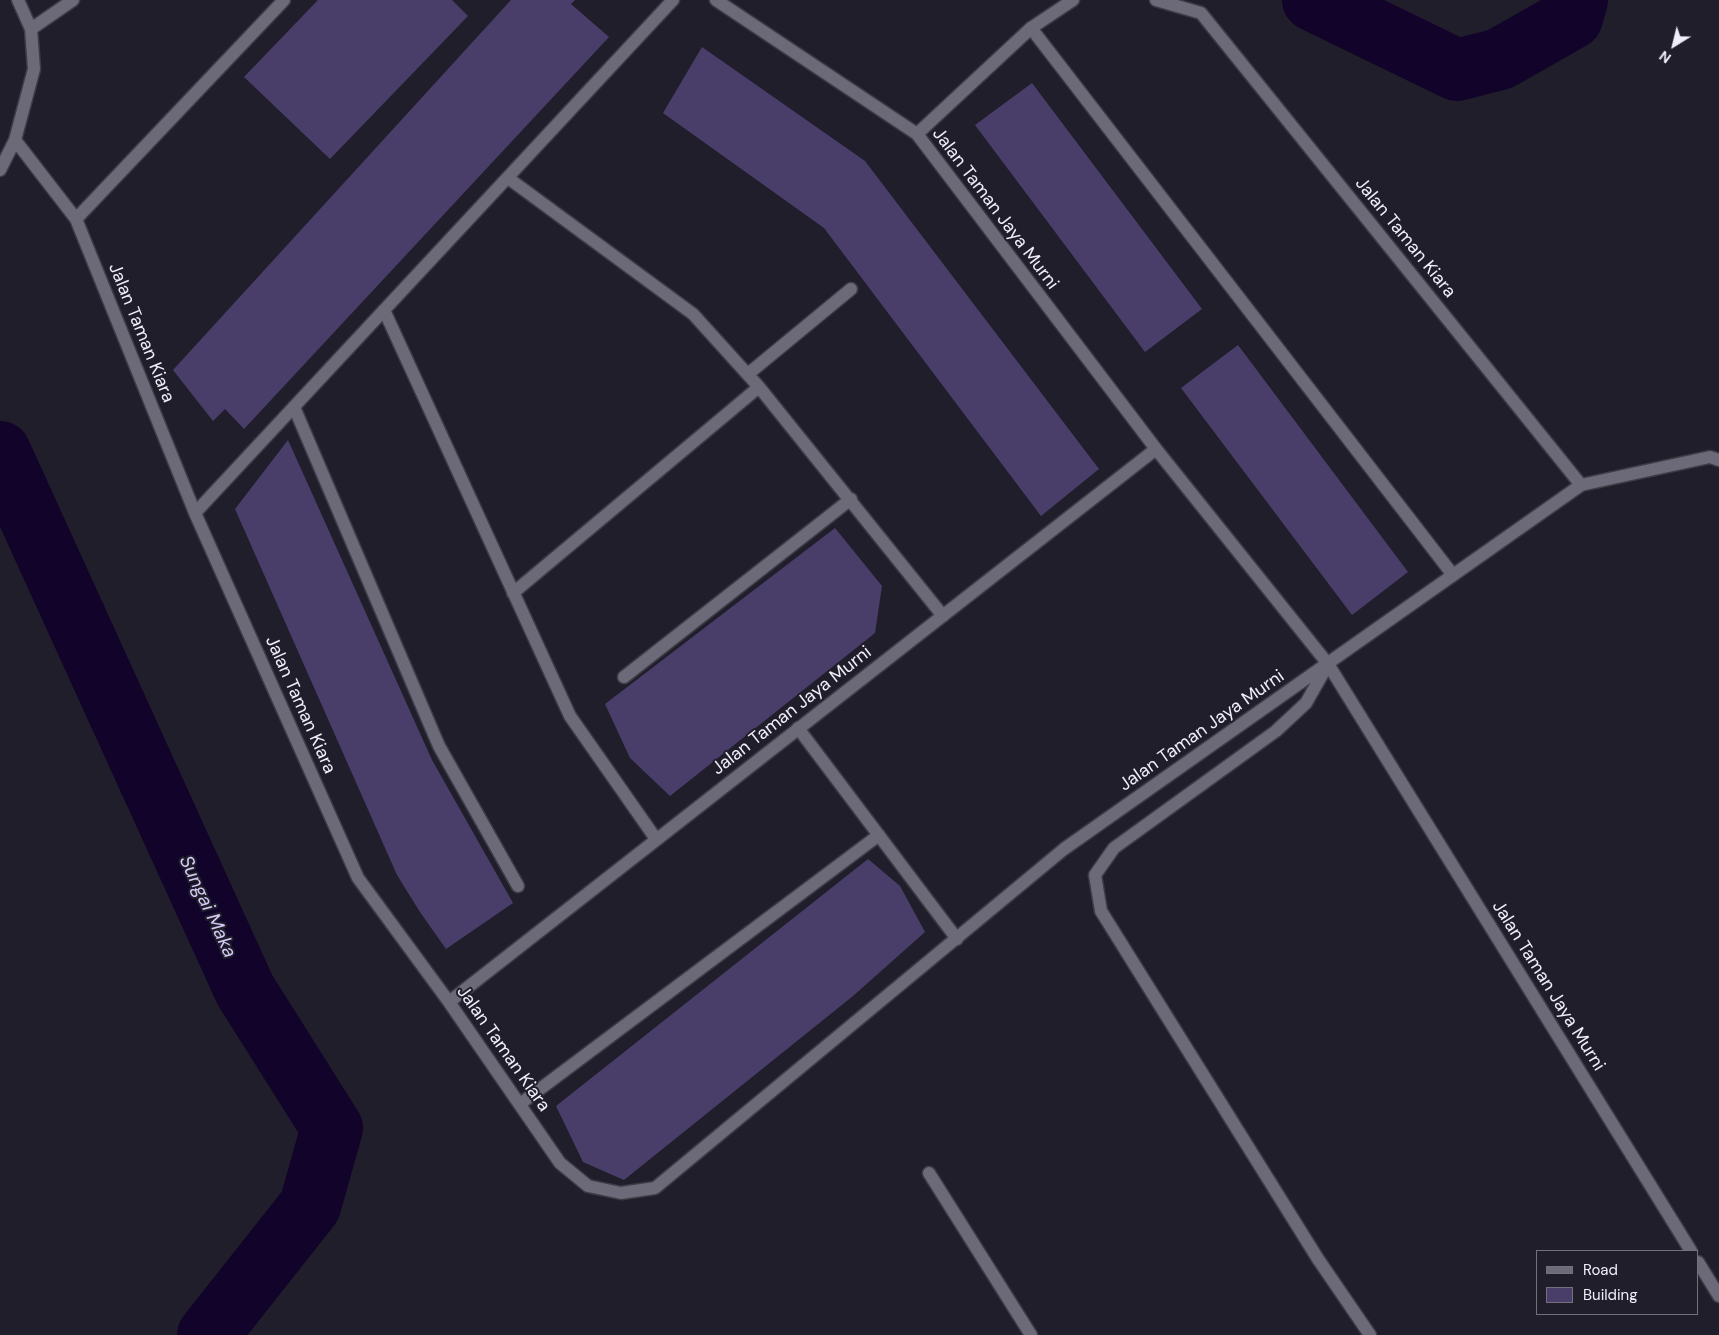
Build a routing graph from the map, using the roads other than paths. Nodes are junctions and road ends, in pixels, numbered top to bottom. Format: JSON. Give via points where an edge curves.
{"nodes":[{"id":1,"x":18,"y":0,"type":"edge"},
{"id":2,"x":73,"y":0,"type":"edge"},
{"id":3,"x":284,"y":0,"type":"edge"},
{"id":4,"x":673,"y":0,"type":"edge"},
{"id":5,"x":716,"y":0,"type":"edge"},
{"id":6,"x":1073,"y":0,"type":"edge"},
{"id":7,"x":1156,"y":0,"type":"edge"},
{"id":8,"x":1031,"y":28,"type":"junction"},
{"id":9,"x":31,"y":29,"type":"junction"},
{"id":10,"x":918,"y":134,"type":"junction"},
{"id":11,"x":15,"y":140,"type":"junction"},
{"id":12,"x":0,"y":170,"type":"edge"},
{"id":13,"x":508,"y":178,"type":"junction"},
{"id":14,"x":76,"y":220,"type":"junction"},
{"id":15,"x":851,"y":289,"type":"dead end"},
{"id":16,"x":384,"y":310,"type":"junction"},
{"id":17,"x":748,"y":374,"type":"junction"},
{"id":18,"x":759,"y":387,"type":"junction"},
{"id":19,"x":294,"y":407,"type":"junction"},
{"id":20,"x":1156,"y":449,"type":"junction"},
{"id":21,"x":1719,"y":460,"type":"edge"},
{"id":22,"x":1581,"y":485,"type":"junction"},
{"id":23,"x":850,"y":499,"type":"junction"},
{"id":24,"x":195,"y":513,"type":"junction"},
{"id":25,"x":1453,"y":575,"type":"junction"},
{"id":26,"x":513,"y":593,"type":"junction"},
{"id":27,"x":943,"y":616,"type":"junction"},
{"id":28,"x":1328,"y":664,"type":"junction"},
{"id":29,"x":624,"y":677,"type":"dead end"},
{"id":30,"x":798,"y":728,"type":"junction"},
{"id":31,"x":879,"y":835,"type":"junction"},
{"id":32,"x":656,"y":839,"type":"junction"},
{"id":33,"x":518,"y":886,"type":"dead end"},
{"id":34,"x":957,"y":938,"type":"junction"},
{"id":35,"x":449,"y":1002,"type":"junction"},
{"id":36,"x":520,"y":1104,"type":"junction"},
{"id":37,"x":929,"y":1173,"type":"dead end"},
{"id":38,"x":655,"y":1188,"type":"joint"},
{"id":39,"x":1690,"y":1250,"type":"edge"},
{"id":40,"x":1699,"y":1264,"type":"edge"},
{"id":41,"x":1719,"y":1296,"type":"edge"},
{"id":42,"x":1031,"y":1335,"type":"edge"},
{"id":43,"x":1370,"y":1335,"type":"edge"}],
"edges":[{"from":1,"to":9,"type":"street"},
{"from":2,"to":9,"type":"street"},
{"from":3,"to":14,"type":"street"},
{"from":4,"to":13,"type":"street"},
{"from":5,"to":10,"type":"street","name":"Jalan Taman Jaya Murni"},
{"from":6,"to":8,"type":"street"},
{"from":7,"to":22,"type":"street","name":"Jalan Taman Kiara","via":[[1201,13]]},
{"from":8,"to":10,"type":"street"},
{"from":8,"to":25,"type":"street"},
{"from":9,"to":11,"type":"street","via":[[34,69]]},
{"from":10,"to":20,"type":"street","name":"Jalan Taman Jaya Murni"},
{"from":11,"to":12,"type":"street"},
{"from":11,"to":14,"type":"street","name":"Jalan Taman Kiara"},
{"from":13,"to":16,"type":"street"},
{"from":13,"to":17,"type":"street","via":[[693,314]]},
{"from":14,"to":24,"type":"street","name":"Jalan Taman Kiara"},
{"from":15,"to":17,"type":"street"},
{"from":16,"to":19,"type":"street"},
{"from":16,"to":26,"type":"street"},
{"from":17,"to":18,"type":"street"},
{"from":18,"to":23,"type":"street"},
{"from":18,"to":26,"type":"street"},
{"from":19,"to":24,"type":"street"},
{"from":19,"to":33,"type":"street","via":[[439,746]]},
{"from":20,"to":27,"type":"street","name":"Jalan Taman Jaya Murni"},
{"from":20,"to":28,"type":"street","name":"Jalan Taman Jaya Murni"},
{"from":21,"to":22,"type":"street","via":[[1710,457]]},
{"from":22,"to":25,"type":"street","name":"Jalan Taman Jaya Murni"},
{"from":23,"to":27,"type":"street"},
{"from":23,"to":29,"type":"street"},
{"from":24,"to":35,"type":"street","name":"Jalan Taman Kiara","via":[[358,878]]},
{"from":25,"to":28,"type":"street","name":"Jalan Taman Jaya Murni"},
{"from":26,"to":32,"type":"street","via":[[570,716]]},
{"from":27,"to":30,"type":"street","name":"Jalan Taman Jaya Murni"},
{"from":28,"to":34,"type":"street","name":"Jalan Taman Jaya Murni","via":[[1064,849]]},
{"from":28,"to":39,"type":"street","name":"Jalan Taman Jaya Murni"},
{"from":28,"to":43,"type":"street","via":[[1306,703],[1276,731],[1114,848],[1095,875],[1101,911],[1318,1260]]},
{"from":30,"to":31,"type":"street"},
{"from":30,"to":32,"type":"street","name":"Jalan Taman Jaya Murni"},
{"from":31,"to":34,"type":"street"},
{"from":31,"to":36,"type":"street"},
{"from":32,"to":35,"type":"street","name":"Jalan Taman Jaya Murni"},
{"from":34,"to":38,"type":"street","name":"Jalan Taman Jaya Murni"},
{"from":35,"to":36,"type":"street","name":"Jalan Taman Kiara"},
{"from":36,"to":38,"type":"street","name":"Jalan Taman Kiara","via":[[560,1163],[588,1186],[621,1194]]},
{"from":37,"to":42,"type":"street"},
{"from":40,"to":41,"type":"street"}]}
